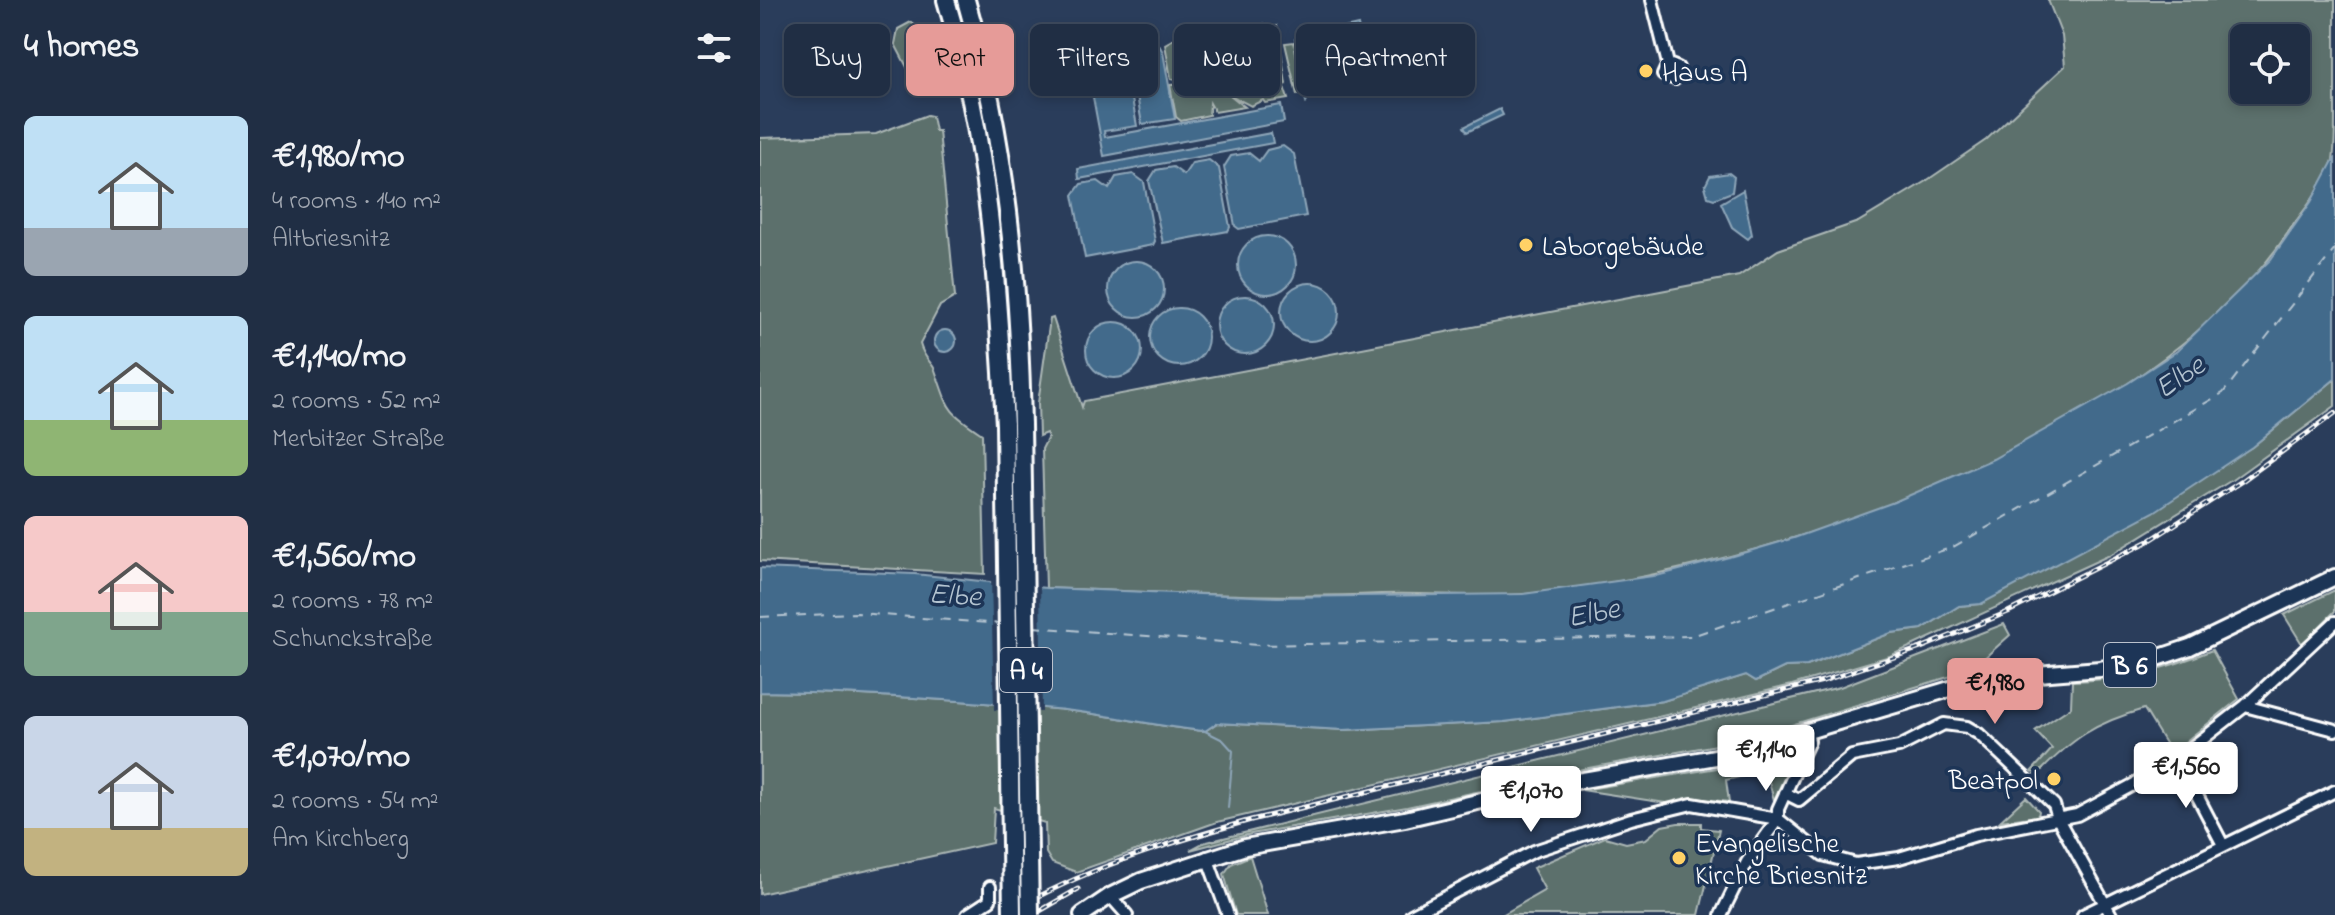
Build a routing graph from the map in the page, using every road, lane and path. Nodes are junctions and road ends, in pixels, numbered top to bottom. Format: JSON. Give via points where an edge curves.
{"nodes":[{"id":1,"x":946,"y":0,"type":"edge"},
{"id":2,"x":966,"y":0,"type":"edge"},
{"id":3,"x":1652,"y":0,"type":"edge"},
{"id":4,"x":1668,"y":64,"type":"dead end"},
{"id":5,"x":1013,"y":425,"type":"junction"},
{"id":6,"x":2335,"y":577,"type":"edge"},
{"id":7,"x":2335,"y":622,"type":"edge"},
{"id":8,"x":2245,"y":706,"type":"junction"},
{"id":9,"x":2335,"y":730,"type":"edge"},
{"id":10,"x":1807,"y":732,"type":"junction"},
{"id":11,"x":1769,"y":744,"type":"junction"},
{"id":12,"x":2178,"y":759,"type":"junction"},
{"id":13,"x":1795,"y":771,"type":"junction"},
{"id":14,"x":2335,"y":791,"type":"edge"},
{"id":15,"x":1785,"y":793,"type":"junction"},
{"id":16,"x":1778,"y":819,"type":"junction"},
{"id":17,"x":2058,"y":819,"type":"junction"},
{"id":18,"x":2223,"y":845,"type":"junction"},
{"id":19,"x":1207,"y":857,"type":"junction"},
{"id":20,"x":990,"y":887,"type":"dead end"},
{"id":21,"x":1110,"y":896,"type":"junction"},
{"id":22,"x":2104,"y":904,"type":"junction"},
{"id":23,"x":967,"y":915,"type":"edge"},
{"id":24,"x":1012,"y":915,"type":"edge"},
{"id":25,"x":1030,"y":915,"type":"edge"},
{"id":26,"x":1082,"y":915,"type":"edge"},
{"id":27,"x":1127,"y":915,"type":"edge"},
{"id":28,"x":1228,"y":915,"type":"edge"},
{"id":29,"x":1411,"y":915,"type":"edge"},
{"id":30,"x":1721,"y":915,"type":"edge"},
{"id":31,"x":2083,"y":915,"type":"edge"},
{"id":32,"x":2111,"y":915,"type":"edge"}],
"edges":[{"from":1,"to":5,"type":"highway","number":"A 4","via":[[964,63],[990,202]]},
{"from":2,"to":5,"type":"highway","number":"A 4","via":[[1009,203],[1020,344]]},
{"from":3,"to":4,"type":"street"},
{"from":5,"to":24,"type":"highway","number":"A 4","bridge":true},
{"from":5,"to":25,"type":"highway","number":"A 4","bridge":true},
{"from":6,"to":10,"type":"main road","number":"B 6","via":[[2175,653],[2100,669],[1987,678]]},
{"from":7,"to":8,"type":"street"},
{"from":8,"to":9,"type":"street"},
{"from":8,"to":12,"type":"street"},
{"from":10,"to":11,"type":"main road","number":"B 6"},
{"from":10,"to":13,"type":"street","via":[[1809,741]]},
{"from":11,"to":13,"type":"street","via":[[1790,754]]},
{"from":11,"to":19,"type":"main road","number":"B 6"},
{"from":12,"to":17,"type":"street","via":[[2096,808]]},
{"from":12,"to":18,"type":"street"},
{"from":13,"to":15,"type":"street"},
{"from":14,"to":18,"type":"street"},
{"from":15,"to":16,"type":"street"},
{"from":15,"to":17,"type":"street","via":[[1799,800],[1852,756],[1899,747],[1934,726],[1956,724],[1992,746],[2054,805]]},
{"from":16,"to":17,"type":"street","via":[[1823,855],[1856,864]]},
{"from":16,"to":29,"type":"street","via":[[1702,803],[1672,809],[1525,855]]},
{"from":16,"to":30,"type":"street","via":[[1747,862]]},
{"from":17,"to":22,"type":"street"},
{"from":18,"to":22,"type":"street"},
{"from":19,"to":21,"type":"main road","number":"B 6"},
{"from":19,"to":28,"type":"street"},
{"from":20,"to":23,"type":"street","via":[[990,900]]},
{"from":21,"to":26,"type":"main road","number":"B 6"},
{"from":21,"to":27,"type":"street"},
{"from":22,"to":31,"type":"street"},
{"from":22,"to":32,"type":"street"}]}
